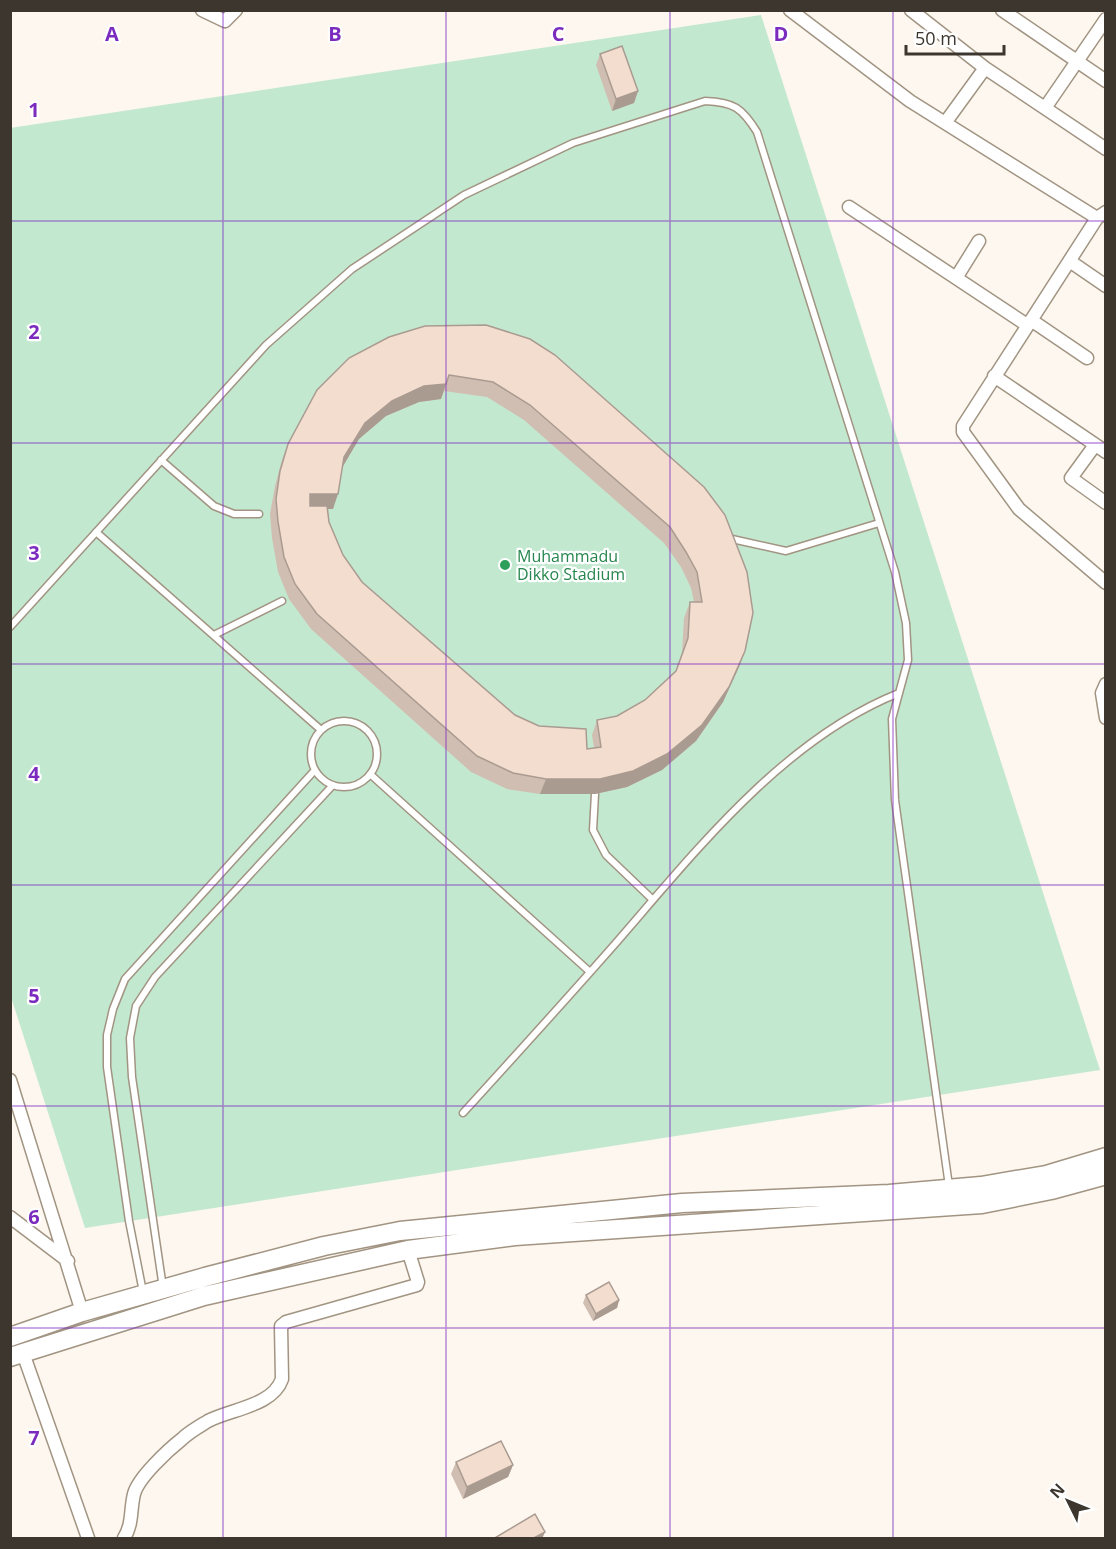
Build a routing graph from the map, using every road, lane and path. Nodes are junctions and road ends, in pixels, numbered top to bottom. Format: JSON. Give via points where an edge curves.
{"nodes":[{"id":1,"x":202,"y":10,"type":"edge"},
{"id":2,"x":236,"y":10,"type":"edge"},
{"id":3,"x":790,"y":10,"type":"edge"},
{"id":4,"x":911,"y":10,"type":"edge"},
{"id":5,"x":1002,"y":10,"type":"edge"},
{"id":6,"x":1106,"y":19,"type":"edge"},
{"id":7,"x":1077,"y":62,"type":"junction"},
{"id":8,"x":985,"y":68,"type":"junction"},
{"id":9,"x":1106,"y":81,"type":"edge"},
{"id":10,"x":1045,"y":108,"type":"junction"},
{"id":11,"x":945,"y":123,"type":"junction"},
{"id":12,"x":1106,"y":149,"type":"edge"},
{"id":13,"x":849,"y":207,"type":"dead end"},
{"id":14,"x":1101,"y":215,"type":"edge"},
{"id":15,"x":979,"y":241,"type":"dead end"},
{"id":16,"x":1071,"y":262,"type":"junction"},
{"id":17,"x":956,"y":278,"type":"junction"},
{"id":18,"x":1106,"y":286,"type":"edge"},
{"id":19,"x":1029,"y":322,"type":"junction"},
{"id":20,"x":1087,"y":358,"type":"dead end"},
{"id":21,"x":994,"y":376,"type":"junction"},
{"id":22,"x":1100,"y":449,"type":"edge"},
{"id":23,"x":161,"y":460,"type":"junction"},
{"id":24,"x":1106,"y":503,"type":"edge"},
{"id":25,"x":259,"y":514,"type":"dead end"},
{"id":26,"x":879,"y":523,"type":"junction"},
{"id":27,"x":96,"y":532,"type":"junction"},
{"id":28,"x":732,"y":539,"type":"edge"},
{"id":29,"x":1106,"y":583,"type":"edge"},
{"id":30,"x":282,"y":602,"type":"dead end"},
{"id":31,"x":10,"y":627,"type":"edge"},
{"id":32,"x":214,"y":635,"type":"junction"},
{"id":33,"x":1106,"y":684,"type":"edge"},
{"id":34,"x":899,"y":693,"type":"junction"},
{"id":35,"x":1106,"y":718,"type":"edge"},
{"id":36,"x":321,"y":730,"type":"junction"},
{"id":37,"x":315,"y":770,"type":"junction"},
{"id":38,"x":370,"y":774,"type":"junction"},
{"id":39,"x":333,"y":785,"type":"junction"},
{"id":40,"x":595,"y":794,"type":"edge"},
{"id":41,"x":653,"y":900,"type":"junction"},
{"id":42,"x":590,"y":972,"type":"junction"},
{"id":43,"x":10,"y":1080,"type":"edge"},
{"id":44,"x":464,"y":1113,"type":"dead end"},
{"id":45,"x":1106,"y":1157,"type":"edge"},
{"id":46,"x":1106,"y":1175,"type":"edge"},
{"id":47,"x":950,"y":1189,"type":"junction"},
{"id":48,"x":10,"y":1217,"type":"edge"},
{"id":49,"x":408,"y":1250,"type":"junction"},
{"id":50,"x":68,"y":1261,"type":"junction"},
{"id":51,"x":163,"y":1289,"type":"junction"},
{"id":52,"x":143,"y":1294,"type":"junction"},
{"id":53,"x":82,"y":1312,"type":"junction"},
{"id":54,"x":10,"y":1337,"type":"edge"},
{"id":55,"x":17,"y":1355,"type":"edge"},
{"id":56,"x":88,"y":1539,"type":"edge"},
{"id":57,"x":124,"y":1539,"type":"edge"}],
"edges":[{"from":1,"to":2,"type":"street","via":[[225,21]]},
{"from":3,"to":11,"type":"street"},
{"from":4,"to":8,"type":"street"},
{"from":5,"to":7,"type":"street"},
{"from":6,"to":7,"type":"street"},
{"from":7,"to":9,"type":"street"},
{"from":7,"to":10,"type":"street"},
{"from":8,"to":10,"type":"street"},
{"from":8,"to":11,"type":"street"},
{"from":10,"to":12,"type":"street"},
{"from":11,"to":14,"type":"street"},
{"from":13,"to":17,"type":"street"},
{"from":14,"to":16,"type":"street"},
{"from":15,"to":17,"type":"street"},
{"from":16,"to":18,"type":"street"},
{"from":16,"to":19,"type":"street"},
{"from":17,"to":19,"type":"street"},
{"from":19,"to":20,"type":"street"},
{"from":19,"to":21,"type":"street"},
{"from":21,"to":22,"type":"street"},
{"from":21,"to":29,"type":"street","via":[[965,420],[963,432],[1019,509]]},
{"from":22,"to":24,"type":"street","via":[[1071,478]]},
{"from":23,"to":25,"type":"lane","via":[[214,506],[234,514]]},
{"from":23,"to":26,"type":"lane","via":[[266,345],[352,268],[464,195],[573,143],[705,101],[728,102],[746,115],[757,132]]},
{"from":23,"to":27,"type":"lane"},
{"from":26,"to":28,"type":"lane","via":[[786,551]]},
{"from":26,"to":34,"type":"lane","via":[[906,623],[908,660]]},
{"from":27,"to":31,"type":"lane"},
{"from":27,"to":32,"type":"lane"},
{"from":30,"to":32,"type":"lane"},
{"from":32,"to":36,"type":"lane"},
{"from":33,"to":35,"type":"street","via":[[1102,693]]},
{"from":34,"to":41,"type":"lane","via":[[871,705],[769,778],[722,821]]},
{"from":34,"to":47,"type":"lane","via":[[892,719],[895,800]]},
{"from":36,"to":37,"type":"lane","via":[[311,753]]},
{"from":36,"to":38,"type":"lane","via":[[344,721],[368,730],[377,751]]},
{"from":37,"to":39,"type":"lane"},
{"from":37,"to":52,"type":"lane","via":[[125,979],[113,1009],[106,1035],[107,1067]]},
{"from":38,"to":39,"type":"lane","via":[[349,786]]},
{"from":38,"to":42,"type":"lane"},
{"from":39,"to":51,"type":"lane","via":[[155,977],[136,1006],[130,1038],[132,1077]]},
{"from":40,"to":41,"type":"lane","via":[[593,830],[606,855]]},
{"from":41,"to":42,"type":"lane"},
{"from":42,"to":44,"type":"lane"},
{"from":43,"to":50,"type":"street"},
{"from":45,"to":47,"type":"main road","via":[[1046,1175]]},
{"from":46,"to":49,"type":"main road","via":[[1051,1191],[982,1204],[515,1236]]},
{"from":47,"to":51,"type":"main road","via":[[682,1203],[400,1231],[324,1246]]},
{"from":48,"to":50,"type":"street"},
{"from":49,"to":55,"type":"main road","via":[[204,1296]]},
{"from":49,"to":57,"type":"street","via":[[417,1285],[281,1326],[279,1387],[274,1393],[209,1420],[182,1439],[138,1482],[130,1528]]},
{"from":50,"to":53,"type":"street","via":[[72,1287]]},
{"from":51,"to":52,"type":"main road"},
{"from":52,"to":53,"type":"main road"},
{"from":53,"to":54,"type":"main road"},
{"from":55,"to":56,"type":"street"}]}
